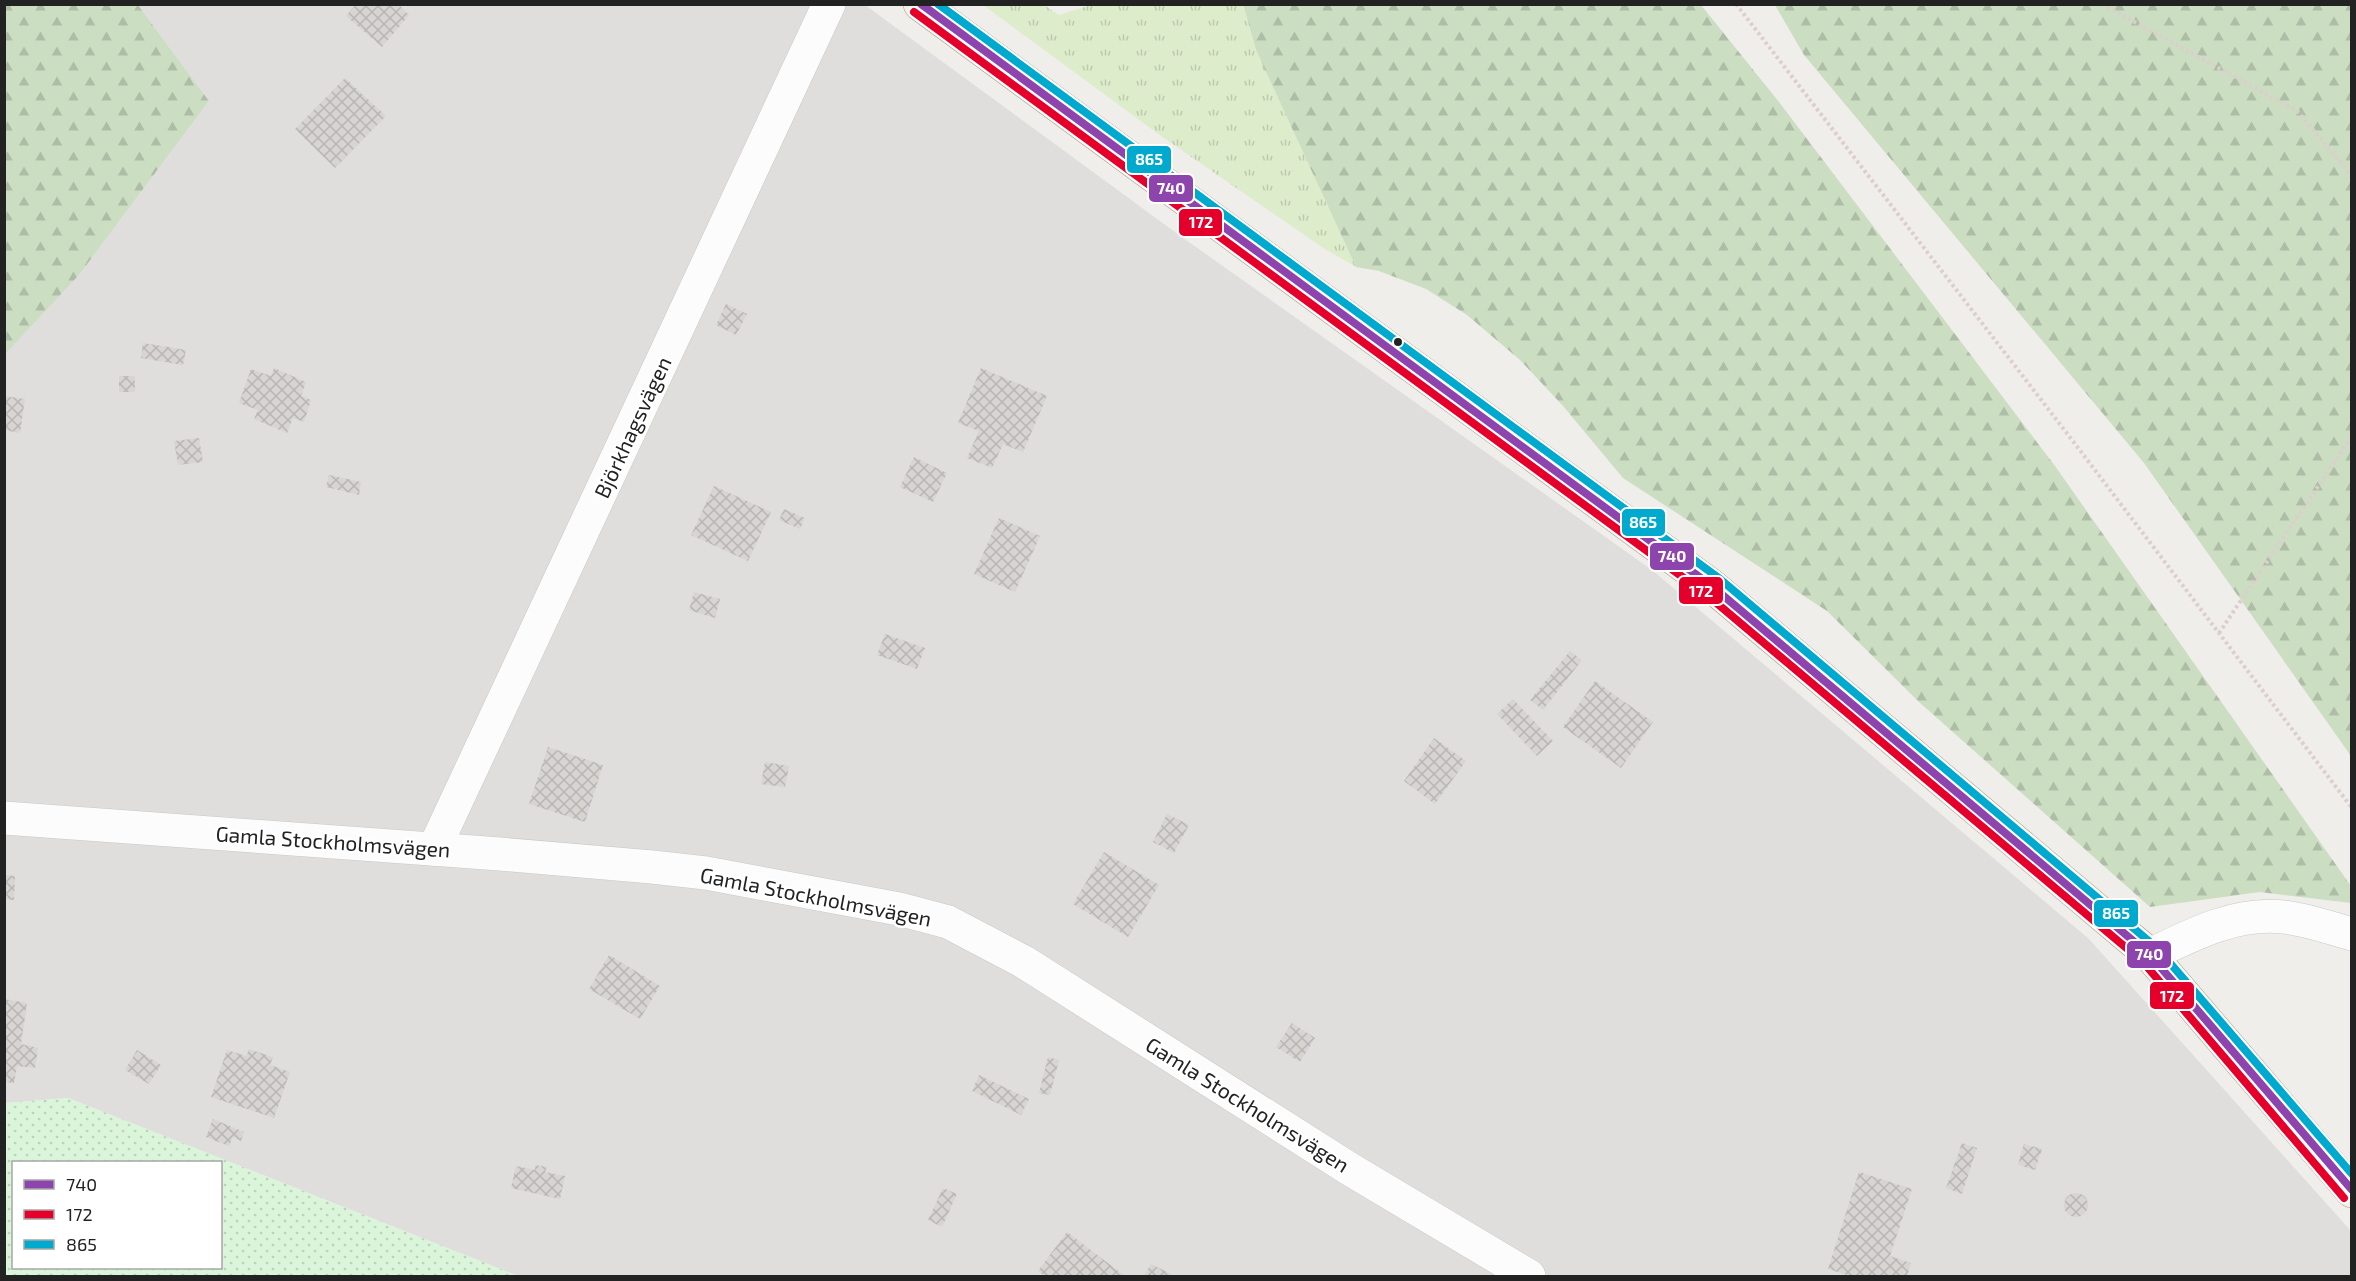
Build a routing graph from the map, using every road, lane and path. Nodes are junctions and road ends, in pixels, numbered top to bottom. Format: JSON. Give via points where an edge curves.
{"nodes":[{"id":1,"x":829,"y":4,"type":"edge"},
{"id":2,"x":920,"y":4,"type":"edge"},
{"id":3,"x":1736,"y":4,"type":"edge"},
{"id":4,"x":2102,"y":4,"type":"edge"},
{"id":5,"x":2352,"y":176,"type":"edge"},
{"id":6,"x":2352,"y":436,"type":"edge"},
{"id":7,"x":2219,"y":633,"type":"junction"},
{"id":8,"x":2352,"y":808,"type":"edge"},
{"id":9,"x":4,"y":818,"type":"edge"},
{"id":10,"x":434,"y":849,"type":"junction"},
{"id":11,"x":2352,"y":934,"type":"edge"},
{"id":12,"x":2150,"y":955,"type":"junction"},
{"id":13,"x":2352,"y":1191,"type":"edge"},
{"id":14,"x":1529,"y":1276,"type":"edge"}],
"edges":[{"from":1,"to":10,"type":"street","name":"Björkhagsvägen"},
{"from":2,"to":12,"type":"main road","via":[[1713,587]]},
{"from":3,"to":7,"type":"path"},
{"from":4,"to":5,"type":"path","via":[[2297,111]]},
{"from":6,"to":7,"type":"path"},
{"from":7,"to":8,"type":"path"},
{"from":9,"to":10,"type":"street","name":"Gamla Stockholmsvägen"},
{"from":10,"to":14,"type":"street","name":"Gamla Stockholmsvägen","via":[[706,873],[899,909],[948,922],[1024,962],[1348,1168]]},
{"from":11,"to":12,"type":"street","via":[[2283,917],[2255,919],[2209,927]]},
{"from":12,"to":13,"type":"main road"}]}
